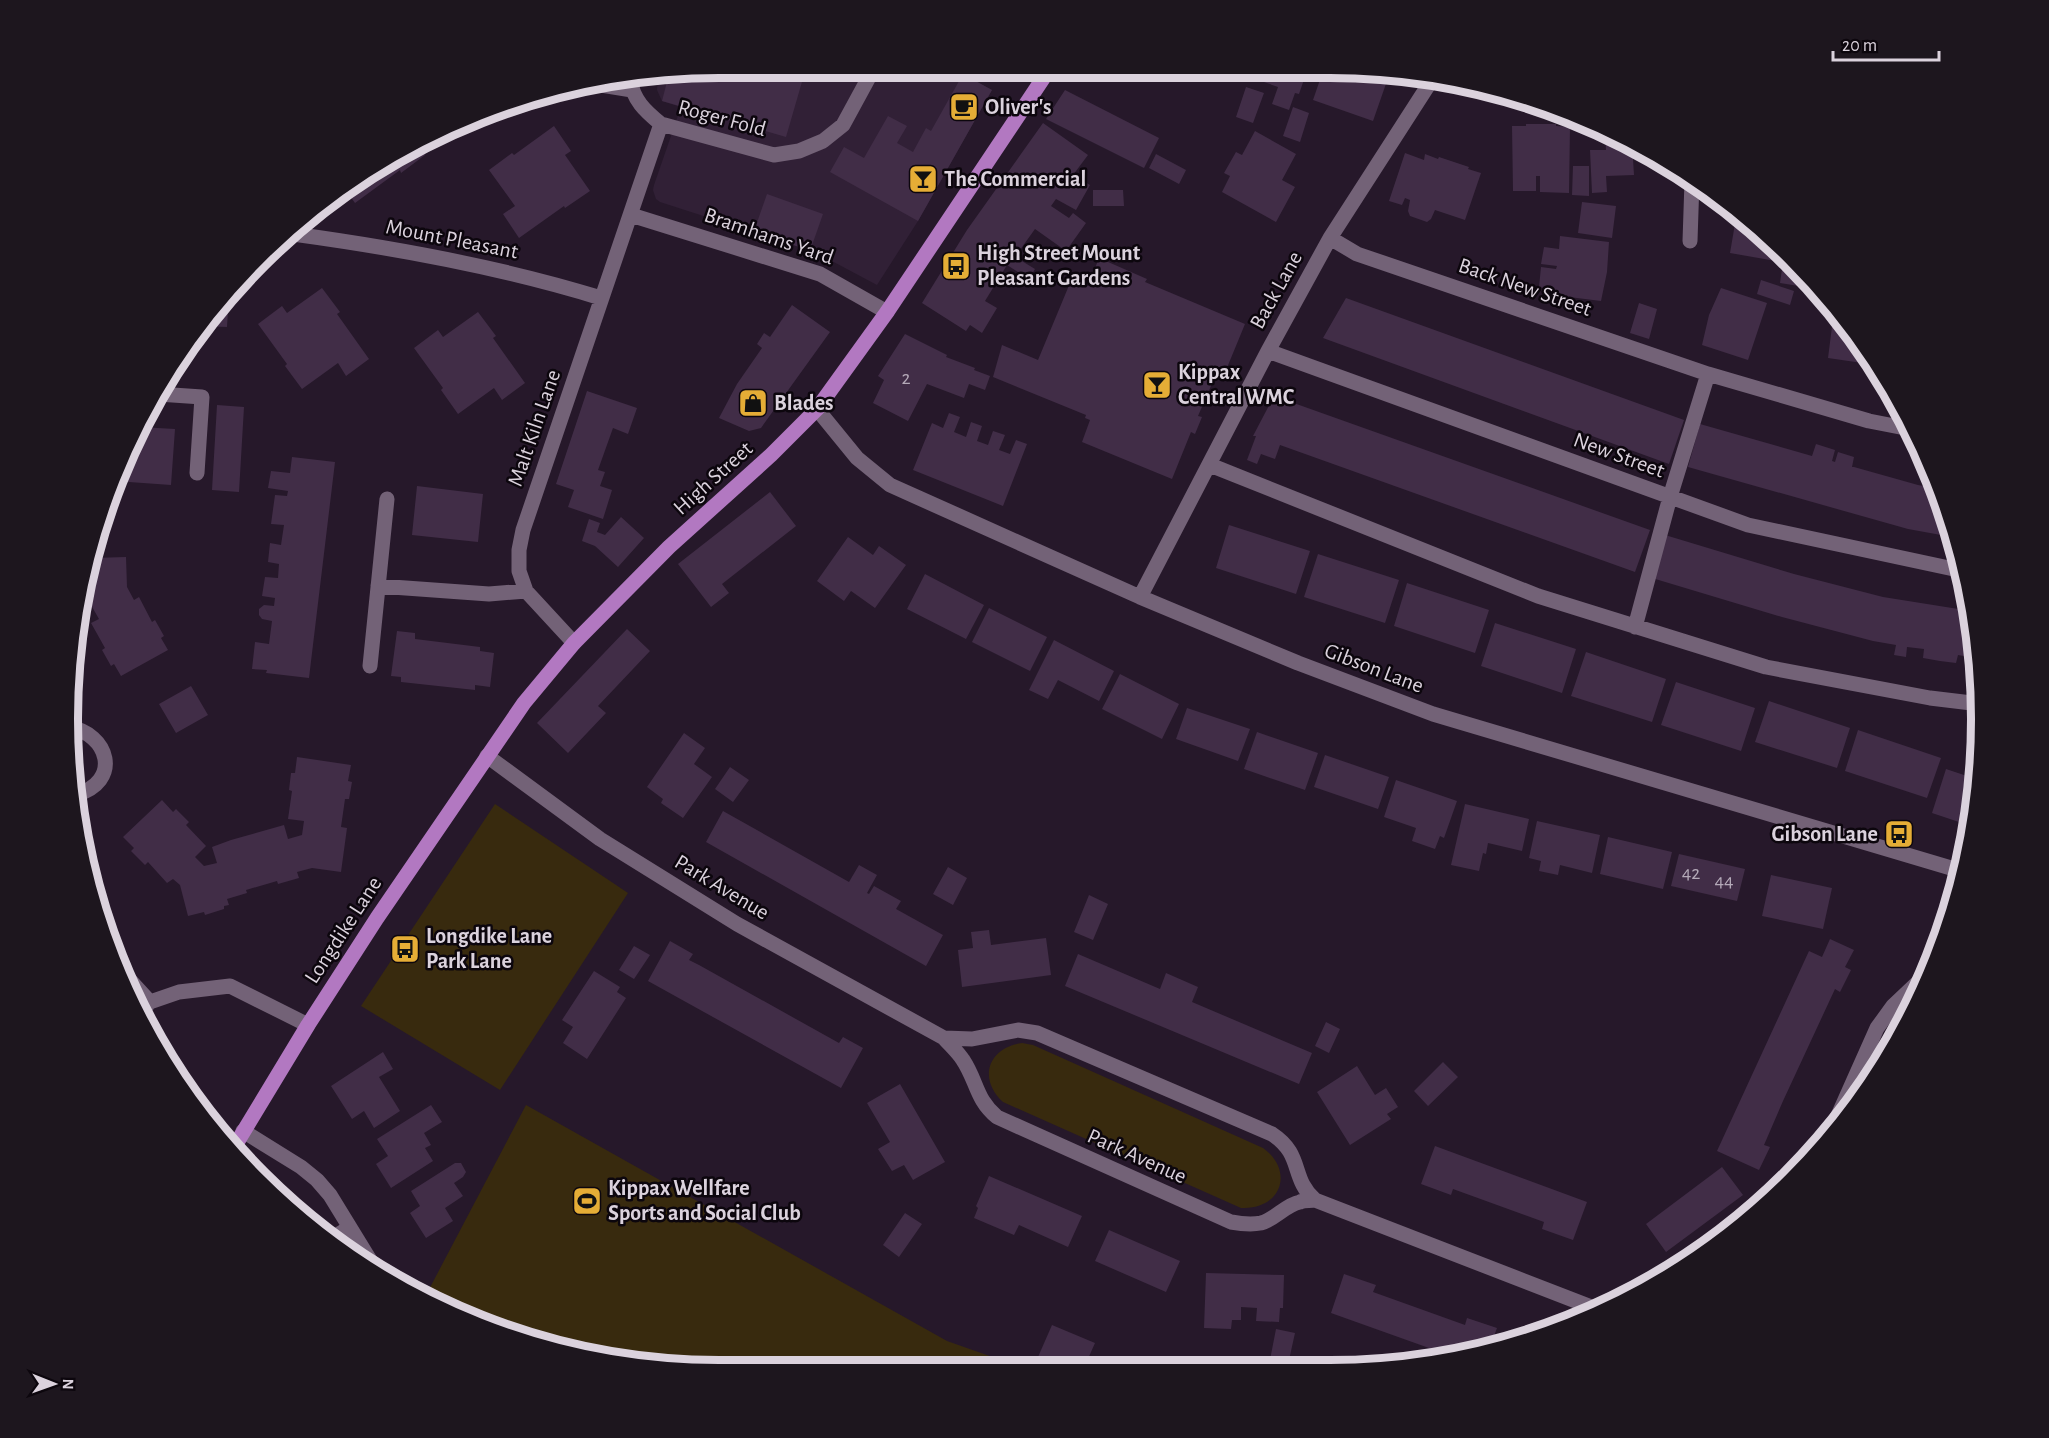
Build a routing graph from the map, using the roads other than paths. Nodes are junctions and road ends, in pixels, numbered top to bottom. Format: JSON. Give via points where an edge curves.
{"nodes":[{"id":1,"x":869,"y":78,"type":"edge"},
{"id":2,"x":1037,"y":78,"type":"edge"},
{"id":3,"x":631,"y":85,"type":"edge"},
{"id":4,"x":1428,"y":85,"type":"edge"},
{"id":5,"x":661,"y":124,"type":"junction"},
{"id":6,"x":1692,"y":190,"type":"edge"},
{"id":7,"x":631,"y":215,"type":"junction"},
{"id":8,"x":299,"y":235,"type":"edge"},
{"id":9,"x":1330,"y":238,"type":"junction"},
{"id":10,"x":1690,"y":241,"type":"dead end"},
{"id":11,"x":601,"y":298,"type":"junction"},
{"id":12,"x":886,"y":312,"type":"junction"},
{"id":13,"x":1268,"y":351,"type":"junction"},
{"id":14,"x":1708,"y":374,"type":"junction"},
{"id":15,"x":166,"y":395,"type":"edge"},
{"id":16,"x":817,"y":409,"type":"junction"},
{"id":17,"x":1901,"y":427,"type":"edge"},
{"id":18,"x":1210,"y":465,"type":"junction"},
{"id":19,"x":197,"y":473,"type":"dead end"},
{"id":20,"x":1670,"y":497,"type":"junction"},
{"id":21,"x":387,"y":499,"type":"dead end"},
{"id":22,"x":1953,"y":569,"type":"edge"},
{"id":23,"x":378,"y":586,"type":"junction"},
{"id":24,"x":526,"y":591,"type":"junction"},
{"id":25,"x":1140,"y":597,"type":"junction"},
{"id":26,"x":1635,"y":627,"type":"junction"},
{"id":27,"x":574,"y":643,"type":"junction"},
{"id":28,"x":370,"y":666,"type":"dead end"},
{"id":29,"x":1971,"y":703,"type":"edge"},
{"id":30,"x":78,"y":731,"type":"edge"},
{"id":31,"x":487,"y":756,"type":"junction"},
{"id":32,"x":82,"y":792,"type":"edge"},
{"id":33,"x":1953,"y":869,"type":"edge"},
{"id":34,"x":138,"y":989,"type":"edge"},
{"id":35,"x":1911,"y":989,"type":"edge"},
{"id":36,"x":150,"y":1002,"type":"junction"},
{"id":37,"x":146,"y":1006,"type":"edge"},
{"id":38,"x":308,"y":1025,"type":"junction"},
{"id":39,"x":944,"y":1038,"type":"junction"},
{"id":40,"x":1844,"y":1102,"type":"edge"},
{"id":41,"x":243,"y":1131,"type":"junction"},
{"id":42,"x":237,"y":1142,"type":"edge"},
{"id":43,"x":1315,"y":1200,"type":"junction"},
{"id":44,"x":349,"y":1228,"type":"junction"},
{"id":45,"x":338,"y":1235,"type":"edge"},
{"id":46,"x":365,"y":1254,"type":"edge"},
{"id":47,"x":1588,"y":1306,"type":"edge"}],
"edges":[{"from":1,"to":5,"type":"street","name":"Roger Fold","via":[[843,125],[823,141],[799,151],[774,155]]},
{"from":2,"to":12,"type":"main road","name":"High Street"},
{"from":3,"to":5,"type":"street","via":[[637,101]]},
{"from":4,"to":9,"type":"street","name":"Back Lane"},
{"from":5,"to":7,"type":"street","name":"Malt Kiln Lane"},
{"from":6,"to":10,"type":"street"},
{"from":7,"to":11,"type":"street","name":"Malt Kiln Lane"},
{"from":7,"to":12,"type":"street","name":"Bramhams Yard","via":[[820,274]]},
{"from":8,"to":11,"type":"street","name":"Mount Pleasant","via":[[510,273]]},
{"from":9,"to":13,"type":"street","name":"Back Lane"},
{"from":9,"to":14,"type":"street","name":"Back New Street","via":[[1357,254]]},
{"from":11,"to":24,"type":"street","name":"Malt Kiln Lane","via":[[523,530],[519,571]]},
{"from":12,"to":16,"type":"main road","name":"High Street"},
{"from":13,"to":18,"type":"street","name":"Back Lane"},
{"from":13,"to":20,"type":"street","name":"New Street"},
{"from":14,"to":17,"type":"street","name":"Back New Street"},
{"from":14,"to":20,"type":"street"},
{"from":15,"to":19,"type":"street","via":[[202,397]]},
{"from":16,"to":25,"type":"street","name":"Gibson Lane","via":[[857,458],[890,485]]},
{"from":16,"to":27,"type":"main road","name":"High Street","via":[[669,547]]},
{"from":18,"to":25,"type":"street","name":"Back Lane"},
{"from":18,"to":26,"type":"street","via":[[1538,596]]},
{"from":20,"to":22,"type":"street","name":"New Street","via":[[1748,525]]},
{"from":20,"to":26,"type":"street"},
{"from":21,"to":23,"type":"street"},
{"from":23,"to":24,"type":"street","via":[[489,594]]},
{"from":23,"to":28,"type":"street"},
{"from":24,"to":27,"type":"street","name":"Malt Kiln Lane"},
{"from":25,"to":33,"type":"street","name":"Gibson Lane","via":[[1433,714]]},
{"from":26,"to":29,"type":"street","via":[[1766,668]]},
{"from":27,"to":31,"type":"main road","name":"High Street","via":[[524,703]]},
{"from":30,"to":32,"type":"street","via":[[87,733],[100,746],[105,767],[102,780]]},
{"from":31,"to":38,"type":"main road","name":"Longdike Lane"},
{"from":31,"to":39,"type":"street","name":"Park Avenue","via":[[600,839],[717,912]]},
{"from":34,"to":36,"type":"street"},
{"from":35,"to":40,"type":"street","via":[[1877,1028]]},
{"from":36,"to":37,"type":"street"},
{"from":36,"to":38,"type":"street","via":[[178,992],[230,986]]},
{"from":38,"to":41,"type":"main road","name":"Longdike Lane"},
{"from":39,"to":43,"type":"street","name":"Park Avenue","via":[[972,1039],[1018,1030],[1037,1033],[1272,1134],[1291,1150],[1302,1184]]},
{"from":39,"to":43,"type":"street","name":"Park Avenue","via":[[964,1061],[984,1104],[997,1117],[1232,1222],[1263,1223],[1300,1201]]},
{"from":41,"to":42,"type":"main road","name":"Longdike Lane"},
{"from":41,"to":44,"type":"street","via":[[317,1180]]},
{"from":43,"to":47,"type":"street"},
{"from":44,"to":45,"type":"street"},
{"from":44,"to":46,"type":"street"}]}
